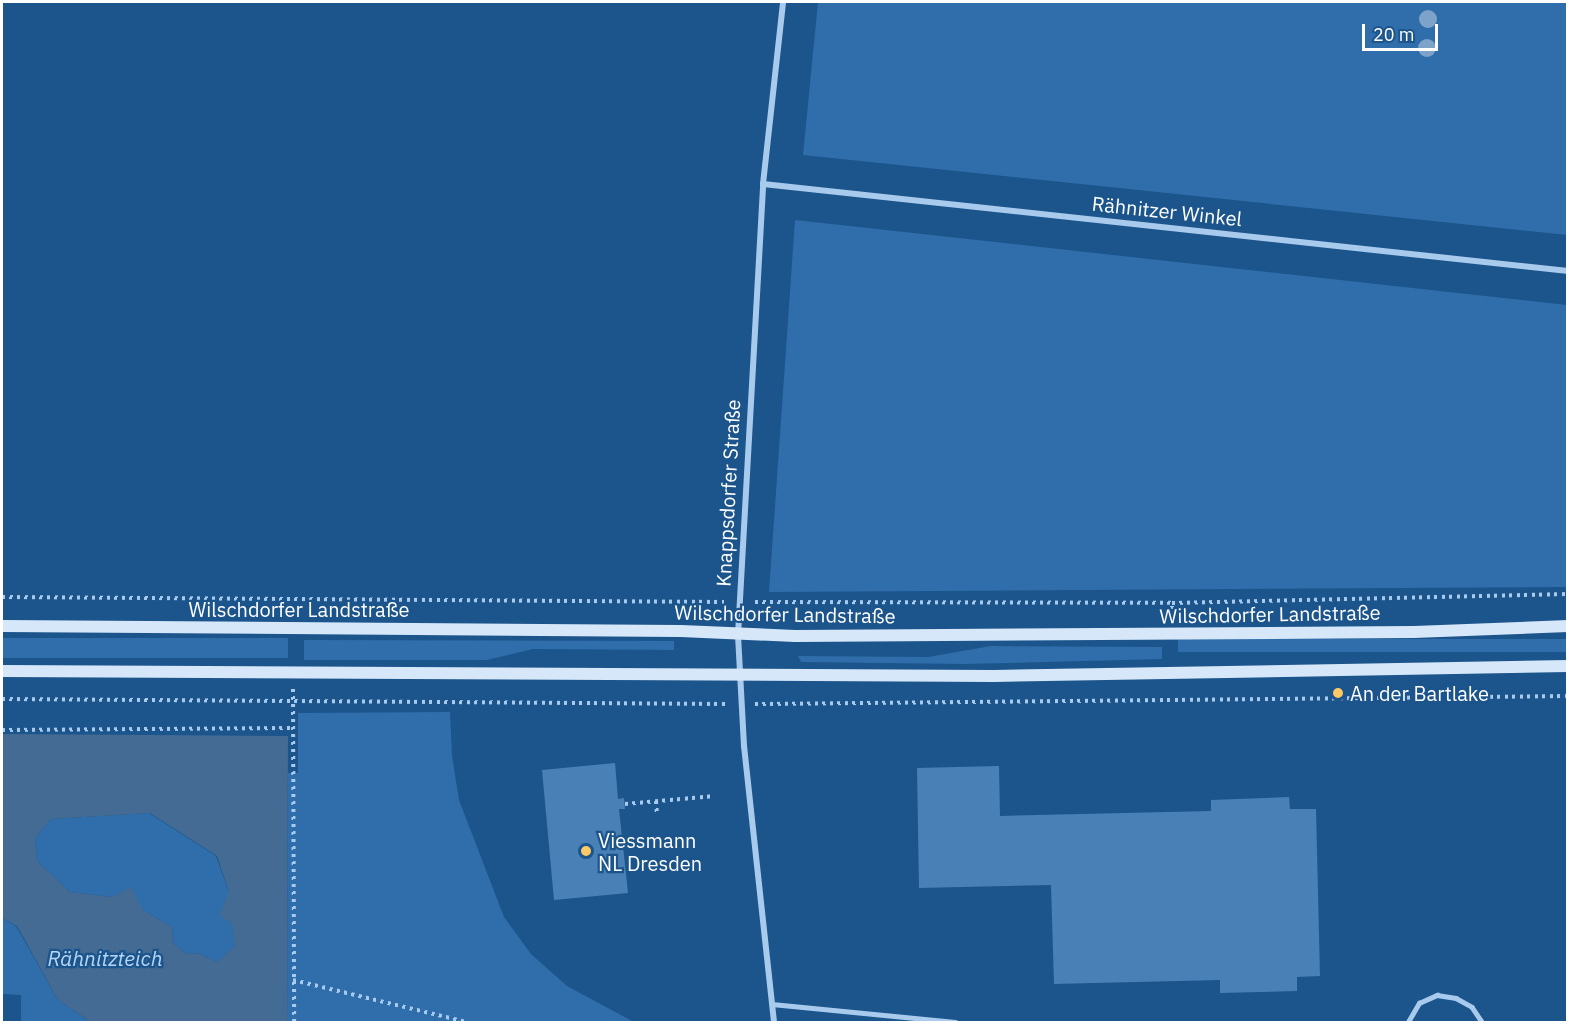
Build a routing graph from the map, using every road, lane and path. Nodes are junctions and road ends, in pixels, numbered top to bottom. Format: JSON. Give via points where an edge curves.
{"nodes":[{"id":1,"x":783,"y":2,"type":"edge"},
{"id":2,"x":763,"y":184,"type":"junction"},
{"id":3,"x":1568,"y":271,"type":"edge"},
{"id":4,"x":1568,"y":594,"type":"edge"},
{"id":5,"x":2,"y":597,"type":"edge"},
{"id":6,"x":738,"y":602,"type":"junction"},
{"id":7,"x":2,"y":626,"type":"edge"},
{"id":8,"x":1568,"y":626,"type":"edge"},
{"id":9,"x":738,"y":635,"type":"junction"},
{"id":10,"x":1568,"y":666,"type":"edge"},
{"id":11,"x":2,"y":671,"type":"edge"},
{"id":12,"x":739,"y":676,"type":"junction"},
{"id":13,"x":1568,"y":696,"type":"edge"},
{"id":14,"x":2,"y":699,"type":"edge"},
{"id":15,"x":741,"y":704,"type":"junction"},
{"id":16,"x":292,"y":719,"type":"dead end"},
{"id":17,"x":292,"y":728,"type":"junction"},
{"id":18,"x":2,"y":730,"type":"edge"},
{"id":19,"x":715,"y":796,"type":"dead end"},
{"id":20,"x":656,"y":801,"type":"junction"},
{"id":21,"x":625,"y":804,"type":"dead end"},
{"id":22,"x":657,"y":815,"type":"dead end"},
{"id":23,"x":293,"y":980,"type":"junction"},
{"id":24,"x":772,"y":1004,"type":"junction"},
{"id":25,"x":294,"y":1023,"type":"edge"},
{"id":26,"x":466,"y":1023,"type":"edge"},
{"id":27,"x":774,"y":1023,"type":"edge"},
{"id":28,"x":955,"y":1023,"type":"edge"},
{"id":29,"x":1408,"y":1023,"type":"edge"},
{"id":30,"x":1482,"y":1023,"type":"edge"}],
"edges":[{"from":1,"to":2,"type":"street","name":"Knappsdorfer Straße"},
{"from":2,"to":3,"type":"street","name":"Rähnitzer Winkel"},
{"from":2,"to":6,"type":"street","name":"Knappsdorfer Straße"},
{"from":4,"to":6,"type":"path","via":[[1172,603]]},
{"from":5,"to":6,"type":"path"},
{"from":6,"to":9,"type":"street","name":"Knappsdorfer Straße"},
{"from":7,"to":9,"type":"main road","name":"Wilschdorfer Landstraße","via":[[681,631]]},
{"from":8,"to":9,"type":"main road","name":"Wilschdorfer Landstraße","via":[[1378,633]]},
{"from":9,"to":12,"type":"street","name":"Knappsdorfer Straße"},
{"from":10,"to":12,"type":"main road","via":[[993,676]]},
{"from":11,"to":12,"type":"main road"},
{"from":12,"to":15,"type":"street","name":"Knappsdorfer Straße"},
{"from":13,"to":15,"type":"path"},
{"from":14,"to":15,"type":"path"},
{"from":15,"to":24,"type":"street","name":"Knappsdorfer Straße"},
{"from":16,"to":17,"type":"path"},
{"from":17,"to":18,"type":"path"},
{"from":17,"to":23,"type":"path"},
{"from":19,"to":20,"type":"path"},
{"from":20,"to":21,"type":"path"},
{"from":20,"to":22,"type":"path"},
{"from":23,"to":25,"type":"path"},
{"from":23,"to":26,"type":"path"},
{"from":24,"to":27,"type":"street","name":"Knappsdorfer Straße"},
{"from":24,"to":28,"type":"lane"},
{"from":29,"to":30,"type":"lane","via":[[1419,1003],[1437,995],[1456,998],[1472,1007]]}]}
